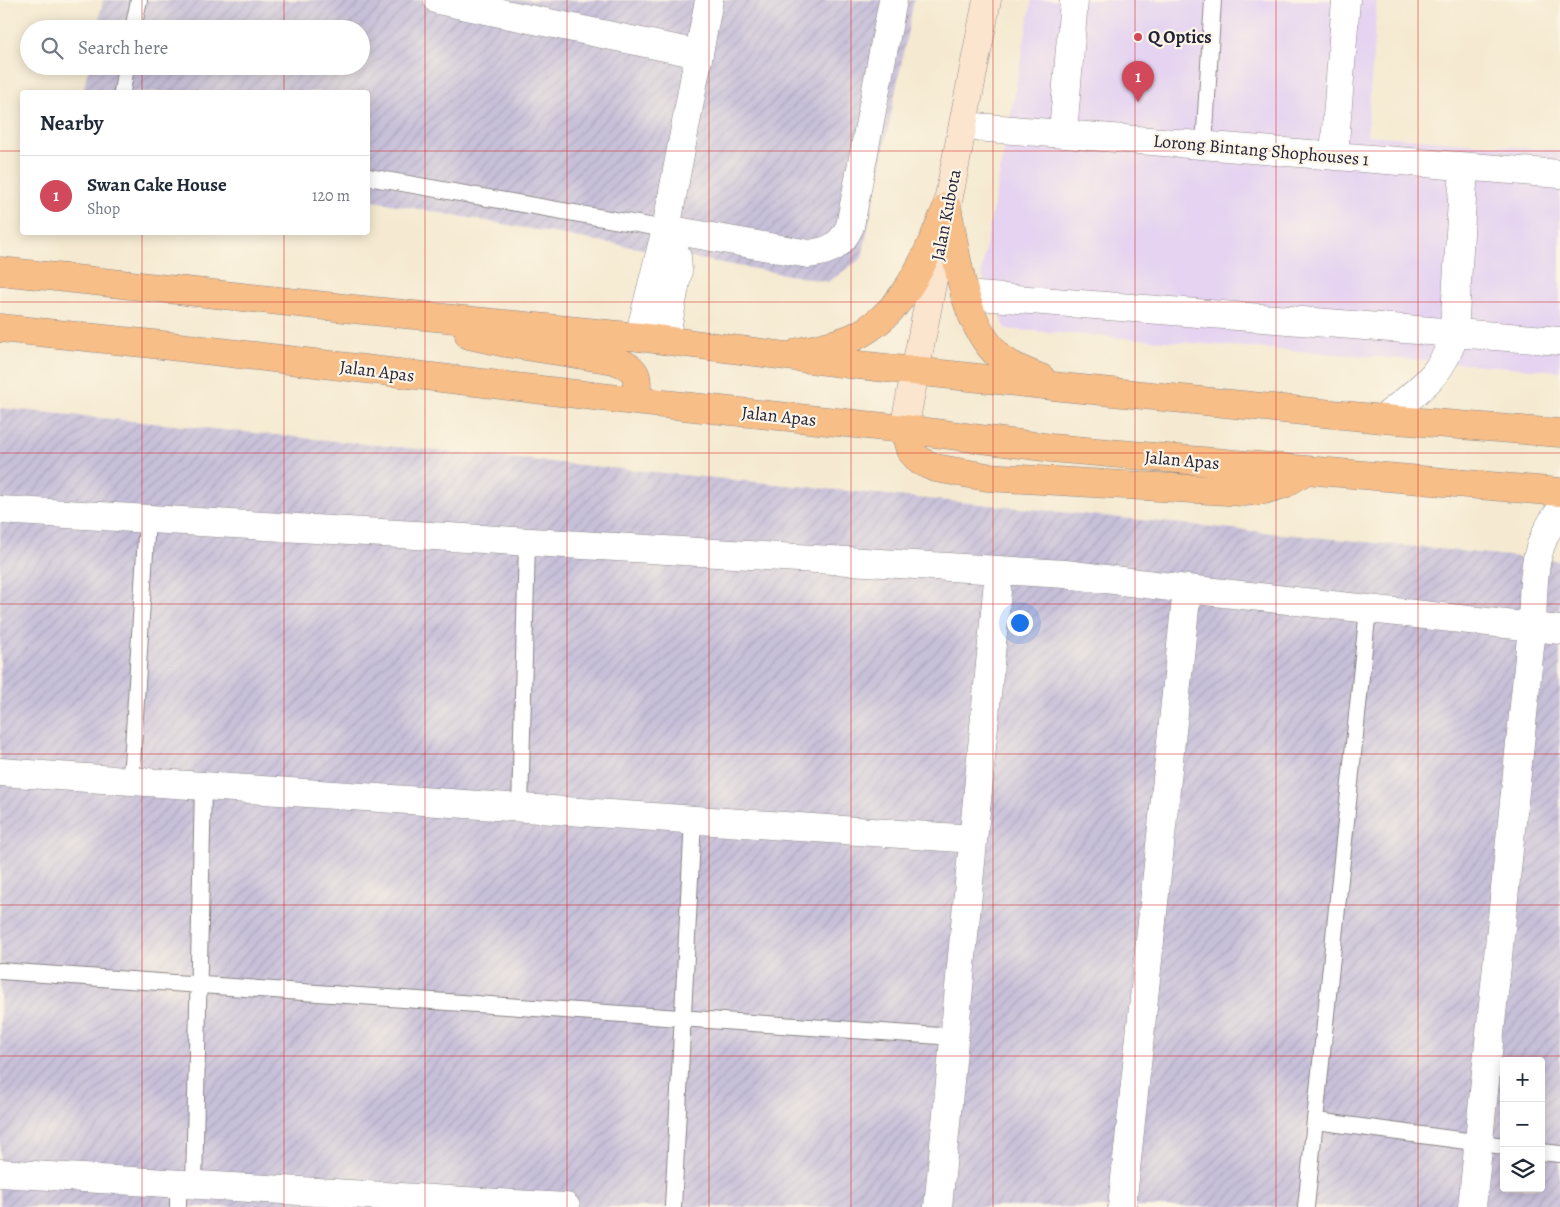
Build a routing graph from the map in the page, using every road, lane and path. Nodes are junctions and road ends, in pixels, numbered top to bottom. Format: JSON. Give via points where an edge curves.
{"nodes":[{"id":1,"x":139,"y":0,"type":"edge"},
{"id":2,"x":438,"y":0,"type":"edge"},
{"id":3,"x":709,"y":0,"type":"edge"},
{"id":4,"x":893,"y":0,"type":"edge"},
{"id":5,"x":987,"y":0,"type":"edge"},
{"id":6,"x":1074,"y":0,"type":"edge"},
{"id":7,"x":1213,"y":0,"type":"edge"},
{"id":8,"x":1346,"y":0,"type":"edge"},
{"id":9,"x":135,"y":20,"type":"edge"},
{"id":10,"x":698,"y":54,"type":"junction"},
{"id":11,"x":125,"y":75,"type":"edge"},
{"id":12,"x":122,"y":90,"type":"edge"},
{"id":13,"x":963,"y":126,"type":"junction"},
{"id":14,"x":1063,"y":133,"type":"junction"},
{"id":15,"x":1204,"y":146,"type":"junction"},
{"id":16,"x":1334,"y":156,"type":"junction"},
{"id":17,"x":1464,"y":167,"type":"junction"},
{"id":18,"x":1560,"y":174,"type":"edge"},
{"id":19,"x":370,"y":177,"type":"edge"},
{"id":20,"x":948,"y":207,"type":"junction"},
{"id":21,"x":666,"y":229,"type":"junction"},
{"id":22,"x":0,"y":271,"type":"edge"},
{"id":23,"x":966,"y":295,"type":"junction"},
{"id":24,"x":363,"y":310,"type":"junction"},
{"id":25,"x":0,"y":328,"type":"edge"},
{"id":26,"x":1454,"y":333,"type":"junction"},
{"id":27,"x":652,"y":338,"type":"junction"},
{"id":28,"x":1560,"y":341,"type":"edge"},
{"id":29,"x":781,"y":356,"type":"junction"},
{"id":30,"x":916,"y":372,"type":"junction"},
{"id":31,"x":1062,"y":387,"type":"junction"},
{"id":32,"x":635,"y":401,"type":"junction"},
{"id":33,"x":1383,"y":419,"type":"junction"},
{"id":34,"x":904,"y":429,"type":"junction"},
{"id":35,"x":1560,"y":433,"type":"edge"},
{"id":36,"x":1305,"y":472,"type":"junction"},
{"id":37,"x":1560,"y":492,"type":"edge"},
{"id":38,"x":0,"y":510,"type":"edge"},
{"id":39,"x":1560,"y":511,"type":"edge"},
{"id":40,"x":146,"y":520,"type":"junction"},
{"id":41,"x":527,"y":543,"type":"junction"},
{"id":42,"x":999,"y":570,"type":"junction"},
{"id":43,"x":1187,"y":589,"type":"junction"},
{"id":44,"x":1368,"y":609,"type":"junction"},
{"id":45,"x":1532,"y":628,"type":"junction"},
{"id":46,"x":1560,"y":630,"type":"edge"},
{"id":47,"x":0,"y":772,"type":"edge"},
{"id":48,"x":131,"y":782,"type":"junction"},
{"id":49,"x":203,"y":787,"type":"junction"},
{"id":50,"x":520,"y":809,"type":"junction"},
{"id":51,"x":693,"y":820,"type":"junction"},
{"id":52,"x":973,"y":839,"type":"junction"},
{"id":53,"x":0,"y":971,"type":"edge"},
{"id":54,"x":198,"y":985,"type":"junction"},
{"id":55,"x":682,"y":1018,"type":"junction"},
{"id":56,"x":954,"y":1037,"type":"junction"},
{"id":57,"x":1316,"y":1121,"type":"junction"},
{"id":58,"x":1492,"y":1145,"type":"edge"},
{"id":59,"x":1545,"y":1152,"type":"edge"},
{"id":60,"x":1560,"y":1154,"type":"edge"},
{"id":61,"x":0,"y":1173,"type":"edge"},
{"id":62,"x":183,"y":1192,"type":"edge"},
{"id":63,"x":566,"y":1207,"type":"edge"},
{"id":64,"x":673,"y":1207,"type":"edge"},
{"id":65,"x":938,"y":1207,"type":"edge"},
{"id":66,"x":1122,"y":1207,"type":"edge"},
{"id":67,"x":1306,"y":1207,"type":"edge"},
{"id":68,"x":1472,"y":1207,"type":"edge"}],
"edges":[{"from":1,"to":9,"type":"lane"},
{"from":2,"to":10,"type":"street"},
{"from":3,"to":10,"type":"street"},
{"from":4,"to":21,"type":"street","via":[[850,226],[845,238],[824,252],[809,254]]},
{"from":5,"to":13,"type":"street","name":"Jalan Kubota"},
{"from":6,"to":14,"type":"street"},
{"from":7,"to":15,"type":"lane"},
{"from":8,"to":16,"type":"street"},
{"from":10,"to":21,"type":"street"},
{"from":11,"to":12,"type":"lane"},
{"from":13,"to":14,"type":"street","name":"Lorong Bintang Shophouses 1"},
{"from":13,"to":20,"type":"street","name":"Jalan Kubota"},
{"from":14,"to":15,"type":"street","name":"Lorong Bintang Shophouses 1"},
{"from":15,"to":16,"type":"street","name":"Lorong Bintang Shophouses 1"},
{"from":16,"to":17,"type":"street","name":"Lorong Bintang Shophouses 1"},
{"from":17,"to":18,"type":"street","name":"Lorong Bintang Shophouses 1"},
{"from":17,"to":26,"type":"street"},
{"from":19,"to":21,"type":"lane"},
{"from":20,"to":23,"type":"highway"},
{"from":20,"to":29,"type":"highway","via":[[920,271],[894,308],[876,324],[852,338]]},
{"from":20,"to":30,"type":"street","name":"Jalan Kubota"},
{"from":21,"to":27,"type":"street"},
{"from":22,"to":24,"type":"highway"},
{"from":23,"to":26,"type":"street"},
{"from":23,"to":31,"type":"highway","via":[[974,322],[1000,358]]},
{"from":24,"to":27,"type":"highway"},
{"from":24,"to":32,"type":"highway","via":[[506,343],[614,360],[633,368],[637,377]]},
{"from":25,"to":32,"type":"highway","name":"Jalan Apas"},
{"from":26,"to":28,"type":"street"},
{"from":26,"to":33,"type":"street","via":[[1451,348],[1430,380]]},
{"from":27,"to":29,"type":"highway"},
{"from":29,"to":30,"type":"highway"},
{"from":30,"to":31,"type":"highway"},
{"from":30,"to":34,"type":"street","name":"Jalan Kubota"},
{"from":31,"to":33,"type":"highway"},
{"from":32,"to":34,"type":"highway","name":"Jalan Apas"},
{"from":33,"to":35,"type":"highway"},
{"from":34,"to":36,"type":"highway","name":"Jalan Apas","via":[[1051,448]]},
{"from":34,"to":36,"type":"highway","via":[[910,450],[920,461],[935,468],[987,477],[1244,492],[1284,484]]},
{"from":36,"to":37,"type":"highway","name":"Jalan Apas"},
{"from":38,"to":40,"type":"street"},
{"from":39,"to":45,"type":"street","via":[[1543,538],[1535,567]]},
{"from":40,"to":41,"type":"street"},
{"from":40,"to":48,"type":"lane"},
{"from":41,"to":42,"type":"street"},
{"from":41,"to":50,"type":"lane"},
{"from":42,"to":43,"type":"street","via":[[1065,574]]},
{"from":42,"to":52,"type":"street"},
{"from":43,"to":44,"type":"street"},
{"from":43,"to":66,"type":"street"},
{"from":44,"to":45,"type":"street"},
{"from":44,"to":57,"type":"lane"},
{"from":45,"to":46,"type":"street"},
{"from":45,"to":58,"type":"street"},
{"from":47,"to":48,"type":"street"},
{"from":48,"to":49,"type":"street"},
{"from":49,"to":50,"type":"street"},
{"from":49,"to":54,"type":"lane"},
{"from":50,"to":51,"type":"street"},
{"from":51,"to":52,"type":"street"},
{"from":51,"to":55,"type":"lane"},
{"from":52,"to":56,"type":"street"},
{"from":53,"to":54,"type":"lane"},
{"from":54,"to":55,"type":"lane"},
{"from":54,"to":62,"type":"lane"},
{"from":55,"to":56,"type":"lane"},
{"from":55,"to":64,"type":"lane"},
{"from":56,"to":65,"type":"street"},
{"from":57,"to":58,"type":"lane"},
{"from":57,"to":67,"type":"lane"},
{"from":58,"to":68,"type":"street"},
{"from":59,"to":60,"type":"lane"},
{"from":61,"to":62,"type":"street"},
{"from":62,"to":63,"type":"street"}]}
